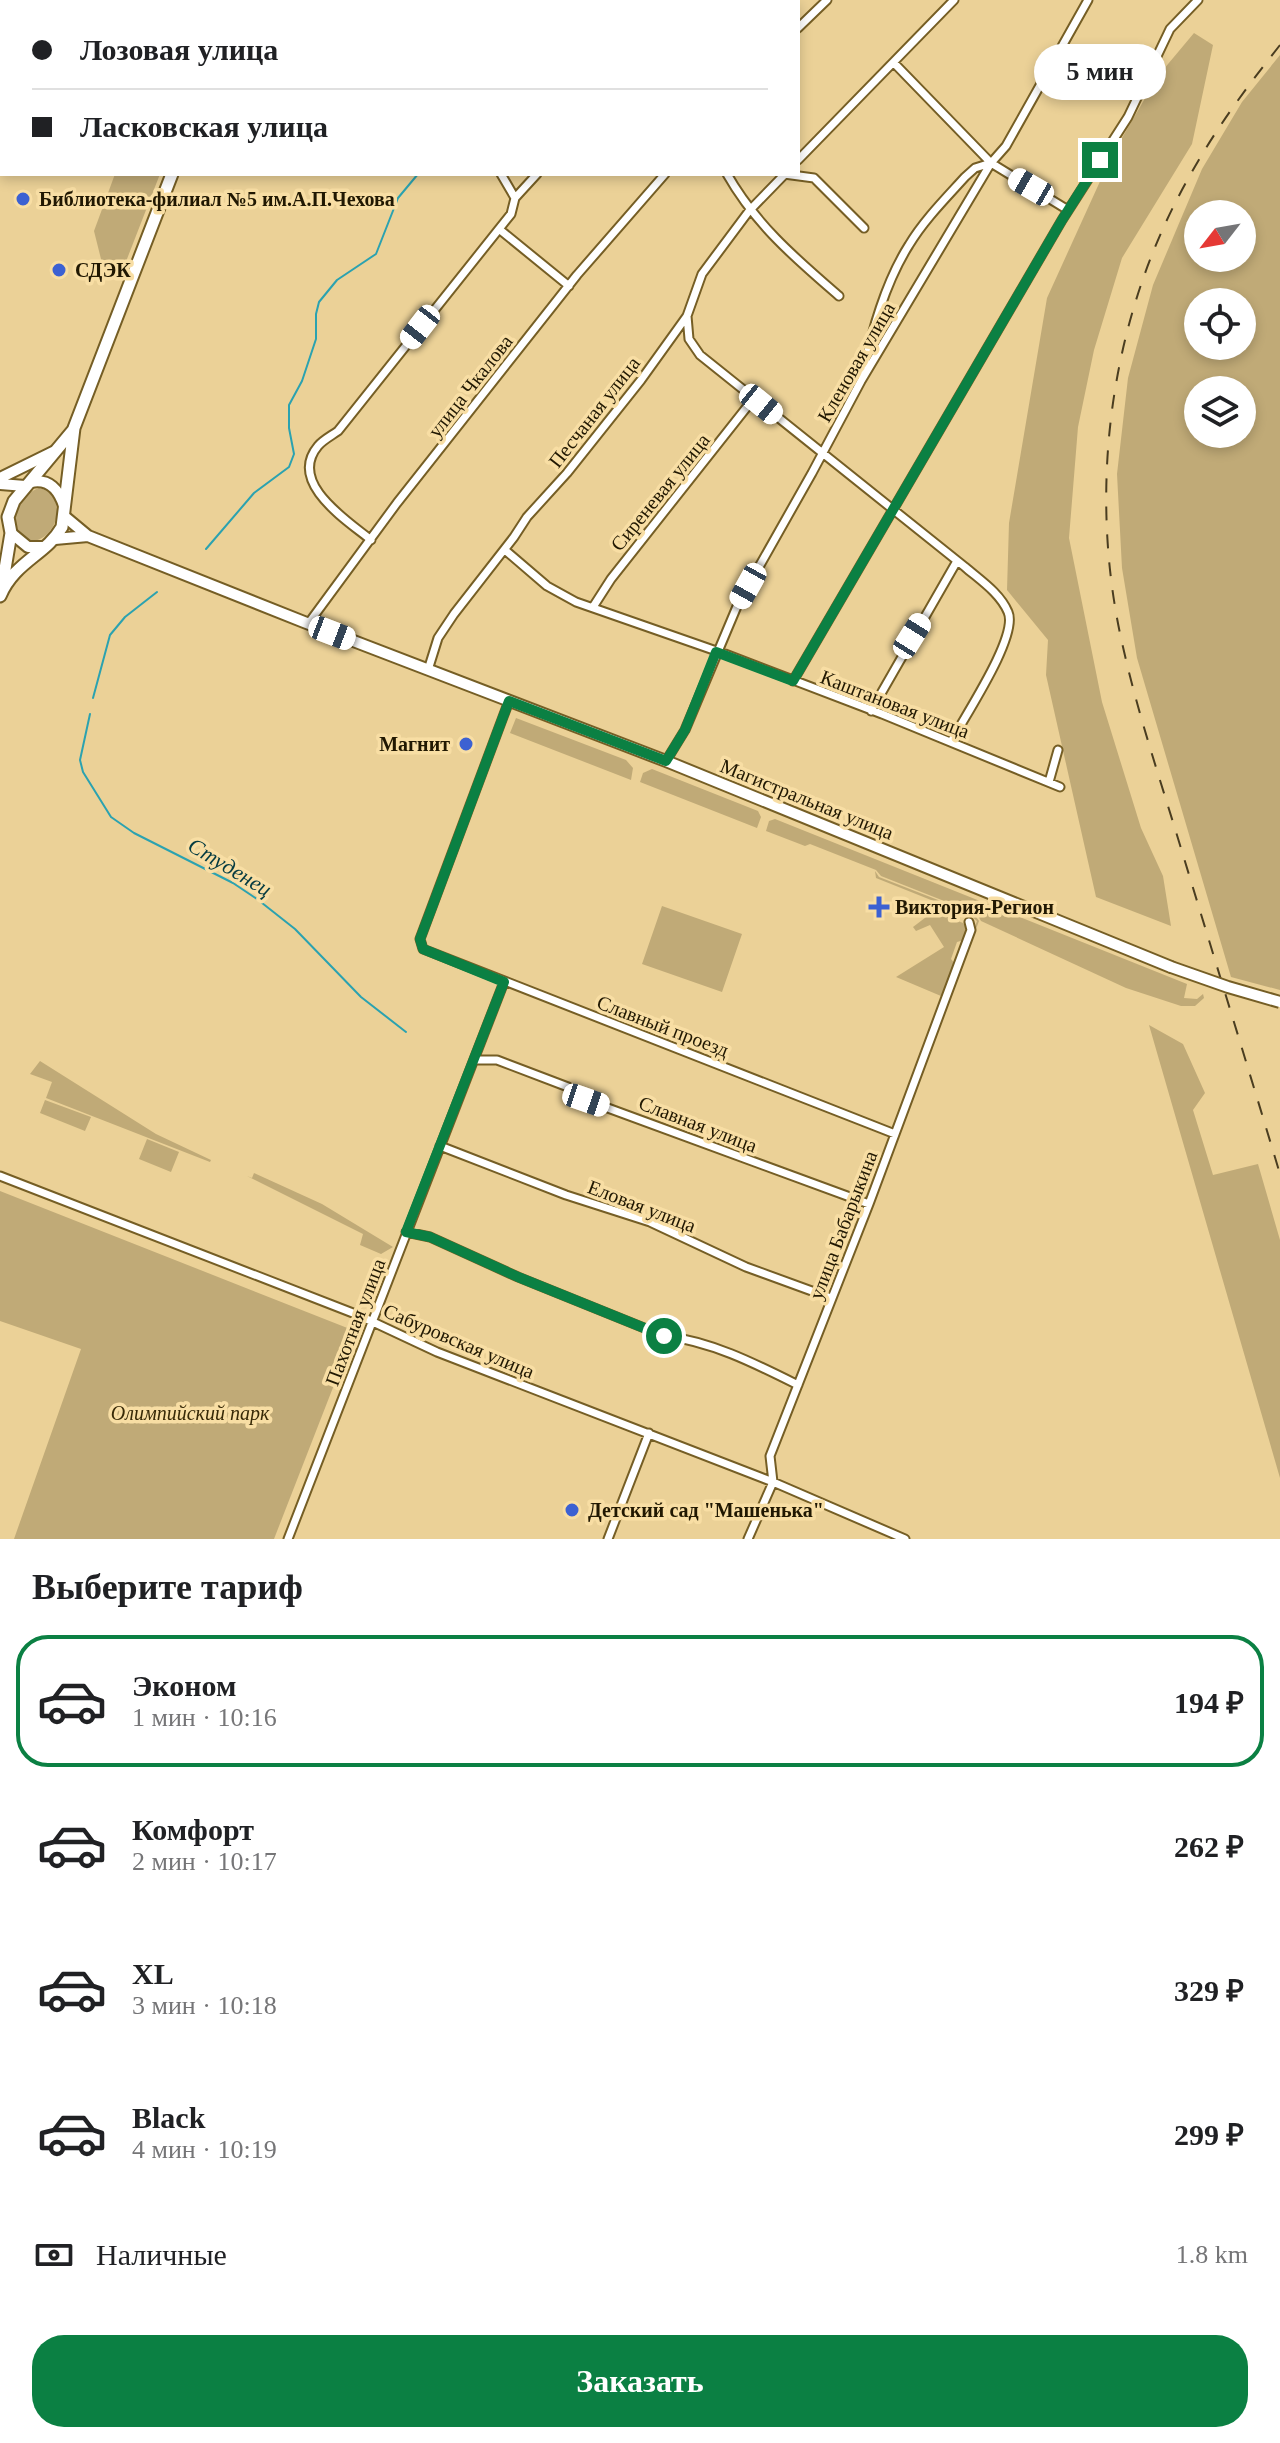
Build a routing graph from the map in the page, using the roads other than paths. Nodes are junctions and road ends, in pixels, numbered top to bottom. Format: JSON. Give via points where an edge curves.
{"nodes":[{"id":1,"x":827,"y":0,"type":"edge"},
{"id":2,"x":954,"y":0,"type":"edge"},
{"id":3,"x":1088,"y":0,"type":"edge"},
{"id":4,"x":1198,"y":0,"type":"edge"},
{"id":5,"x":800,"y":26,"type":"edge"},
{"id":6,"x":894,"y":63,"type":"junction"},
{"id":7,"x":800,"y":158,"type":"edge"},
{"id":8,"x":991,"y":163,"type":"junction"},
{"id":9,"x":171,"y":176,"type":"edge"},
{"id":10,"x":502,"y":176,"type":"edge"},
{"id":11,"x":535,"y":176,"type":"edge"},
{"id":12,"x":663,"y":176,"type":"edge"},
{"id":13,"x":728,"y":176,"type":"edge"},
{"id":14,"x":782,"y":176,"type":"edge"},
{"id":15,"x":799,"y":176,"type":"edge"},
{"id":16,"x":515,"y":198,"type":"junction"},
{"id":17,"x":1068,"y":210,"type":"junction"},
{"id":18,"x":749,"y":211,"type":"junction"},
{"id":19,"x":864,"y":228,"type":"dead end"},
{"id":20,"x":499,"y":229,"type":"junction"},
{"id":21,"x":569,"y":286,"type":"junction"},
{"id":22,"x":839,"y":296,"type":"dead end"},
{"id":23,"x":687,"y":316,"type":"junction"},
{"id":24,"x":861,"y":381,"type":"junction"},
{"id":25,"x":754,"y":398,"type":"junction"},
{"id":26,"x":74,"y":428,"type":"junction"},
{"id":27,"x":58,"y":449,"type":"junction"},
{"id":28,"x":822,"y":454,"type":"junction"},
{"id":29,"x":0,"y":481,"type":"edge"},
{"id":30,"x":28,"y":484,"type":"junction"},
{"id":31,"x":893,"y":510,"type":"junction"},
{"id":32,"x":64,"y":511,"type":"junction"},
{"id":33,"x":0,"y":515,"type":"edge"},
{"id":34,"x":10,"y":530,"type":"junction"},
{"id":35,"x":88,"y":536,"type":"junction"},
{"id":36,"x":55,"y":539,"type":"junction"},
{"id":37,"x":371,"y":540,"type":"junction"},
{"id":38,"x":43,"y":547,"type":"junction"},
{"id":39,"x":505,"y":550,"type":"junction"},
{"id":40,"x":0,"y":553,"type":"edge"},
{"id":41,"x":957,"y":561,"type":"junction"},
{"id":42,"x":4,"y":573,"type":"junction"},
{"id":43,"x":1,"y":594,"type":"edge"},
{"id":44,"x":593,"y":607,"type":"junction"},
{"id":45,"x":308,"y":624,"type":"junction"},
{"id":46,"x":716,"y":652,"type":"junction"},
{"id":47,"x":428,"y":670,"type":"junction"},
{"id":48,"x":793,"y":681,"type":"junction"},
{"id":49,"x":509,"y":701,"type":"junction"},
{"id":50,"x":871,"y":711,"type":"junction"},
{"id":51,"x":951,"y":742,"type":"junction"},
{"id":52,"x":1058,"y":750,"type":"dead end"},
{"id":53,"x":666,"y":761,"type":"junction"},
{"id":54,"x":1049,"y":782,"type":"junction"},
{"id":55,"x":1060,"y":787,"type":"dead end"},
{"id":56,"x":969,"y":922,"type":"dead end"},
{"id":57,"x":504,"y":982,"type":"junction"},
{"id":58,"x":1280,"y":1002,"type":"edge"},
{"id":59,"x":474,"y":1060,"type":"junction"},
{"id":60,"x":895,"y":1134,"type":"junction"},
{"id":61,"x":440,"y":1146,"type":"junction"},
{"id":62,"x":0,"y":1176,"type":"edge"},
{"id":63,"x":869,"y":1204,"type":"junction"},
{"id":64,"x":406,"y":1232,"type":"junction"},
{"id":65,"x":831,"y":1298,"type":"junction"},
{"id":66,"x":373,"y":1321,"type":"junction"},
{"id":67,"x":798,"y":1385,"type":"junction"},
{"id":68,"x":649,"y":1433,"type":"junction"},
{"id":69,"x":773,"y":1482,"type":"junction"},
{"id":70,"x":288,"y":1539,"type":"edge"},
{"id":71,"x":608,"y":1539,"type":"edge"},
{"id":72,"x":748,"y":1539,"type":"edge"},
{"id":73,"x":905,"y":1539,"type":"edge"}],
"edges":[{"from":1,"to":5,"type":"street"},
{"from":2,"to":6,"type":"street"},
{"from":3,"to":8,"type":"street","name":"Кленовая улица","via":[[1006,146]]},
{"from":4,"to":17,"type":"street","via":[[1170,29],[1128,117]]},
{"from":6,"to":7,"type":"street"},
{"from":6,"to":8,"type":"street"},
{"from":8,"to":17,"type":"street"},
{"from":8,"to":24,"type":"street","name":"Кленовая улица"},
{"from":8,"to":24,"type":"street","via":[[965,177],[910,242],[877,318]]},
{"from":9,"to":26,"type":"main road"},
{"from":10,"to":16,"type":"street"},
{"from":11,"to":16,"type":"street"},
{"from":12,"to":21,"type":"street","name":"улица Чкалова"},
{"from":13,"to":18,"type":"street"},
{"from":14,"to":18,"type":"street","name":"Песчаная улица"},
{"from":15,"to":19,"type":"street","via":[[814,178]]},
{"from":16,"to":20,"type":"street"},
{"from":17,"to":31,"type":"street"},
{"from":18,"to":22,"type":"street"},
{"from":18,"to":23,"type":"street","name":"Песчаная улица","via":[[702,274]]},
{"from":20,"to":21,"type":"street"},
{"from":20,"to":37,"type":"street","via":[[338,431],[313,455],[317,490],[331,509]]},
{"from":21,"to":37,"type":"street","name":"улица Чкалова"},
{"from":23,"to":25,"type":"street","via":[[696,351]]},
{"from":23,"to":39,"type":"street","name":"Песчаная улица"},
{"from":24,"to":28,"type":"street","name":"Кленовая улица"},
{"from":25,"to":28,"type":"street"},
{"from":25,"to":44,"type":"street","name":"Сиреневая улица"},
{"from":26,"to":27,"type":"main road"},
{"from":26,"to":32,"type":"main road"},
{"from":27,"to":29,"type":"main road"},
{"from":27,"to":30,"type":"main road"},
{"from":28,"to":31,"type":"street"},
{"from":28,"to":46,"type":"street","name":"Кленовая улица"},
{"from":29,"to":30,"type":"main road"},
{"from":30,"to":32,"type":"main road","via":[[44,481],[53,486]]},
{"from":30,"to":34,"type":"main road","via":[[10,509]]},
{"from":31,"to":41,"type":"street"},
{"from":31,"to":48,"type":"street"},
{"from":32,"to":35,"type":"main road"},
{"from":32,"to":36,"type":"main road"},
{"from":33,"to":34,"type":"main road"},
{"from":34,"to":38,"type":"main road","via":[[28,547]]},
{"from":34,"to":42,"type":"main road"},
{"from":35,"to":36,"type":"main road"},
{"from":35,"to":45,"type":"main road","name":"Магистральная улица"},
{"from":36,"to":38,"type":"main road"},
{"from":37,"to":45,"type":"street","name":"улица Чкалова"},
{"from":38,"to":43,"type":"main road","via":[[14,572]]},
{"from":39,"to":44,"type":"street","name":"Каштановая улица","via":[[547,586]]},
{"from":39,"to":47,"type":"street","name":"Песчаная улица","via":[[438,638]]},
{"from":40,"to":42,"type":"main road"},
{"from":41,"to":50,"type":"street"},
{"from":41,"to":51,"type":"street","via":[[992,591],[1011,620],[1006,642]]},
{"from":42,"to":43,"type":"main road"},
{"from":44,"to":46,"type":"street","name":"Каштановая улица"},
{"from":45,"to":47,"type":"main road","name":"Магистральная улица"},
{"from":46,"to":48,"type":"street","name":"Каштановая улица"},
{"from":46,"to":53,"type":"street","name":"Кленовая улица","via":[[685,730]]},
{"from":47,"to":49,"type":"main road","name":"Магистральная улица"},
{"from":48,"to":50,"type":"street","name":"Каштановая улица"},
{"from":49,"to":53,"type":"main road","name":"Магистральная улица"},
{"from":49,"to":57,"type":"street","name":"Славный проезд","via":[[420,939],[426,951]]},
{"from":50,"to":51,"type":"street","name":"Каштановая улица"},
{"from":51,"to":54,"type":"street","name":"Каштановая улица"},
{"from":52,"to":54,"type":"street"},
{"from":53,"to":58,"type":"main road","name":"Магистральная улица","bridge":true,"via":[[1171,967]]},
{"from":54,"to":55,"type":"street","name":"Каштановая улица"},
{"from":56,"to":60,"type":"street","name":"улица Бабарыкина","via":[[971,930]]},
{"from":57,"to":59,"type":"street","name":"Пахотная улица"},
{"from":57,"to":60,"type":"street","name":"Славный проезд"},
{"from":59,"to":61,"type":"street","name":"Пахотная улица"},
{"from":59,"to":63,"type":"street","name":"Славная улица","via":[[497,1060],[568,1087],[586,1100]]},
{"from":60,"to":63,"type":"street","name":"улица Бабарыкина"},
{"from":61,"to":64,"type":"street","name":"Пахотная улица"},
{"from":61,"to":65,"type":"street","name":"Еловая улица","via":[[650,1222],[746,1267]]},
{"from":62,"to":66,"type":"street","name":"Сабуровская улица"},
{"from":63,"to":65,"type":"street","name":"улица Бабарыкина"},
{"from":64,"to":66,"type":"street","name":"Пахотная улица"},
{"from":64,"to":67,"type":"street","via":[[430,1237],[649,1330],[687,1339]]},
{"from":65,"to":67,"type":"street","name":"улица Бабарыкина"},
{"from":66,"to":68,"type":"street","name":"Сабуровская улица","via":[[437,1352]]},
{"from":66,"to":70,"type":"street","name":"Пахотная улица"},
{"from":67,"to":69,"type":"street","name":"улица Бабарыкина","via":[[770,1456]]},
{"from":68,"to":69,"type":"street","name":"Сабуровская улица"},
{"from":68,"to":71,"type":"street"},
{"from":69,"to":72,"type":"street","name":"улица Бабарыкина"},
{"from":69,"to":73,"type":"street","name":"Сабуровская улица"}]}
